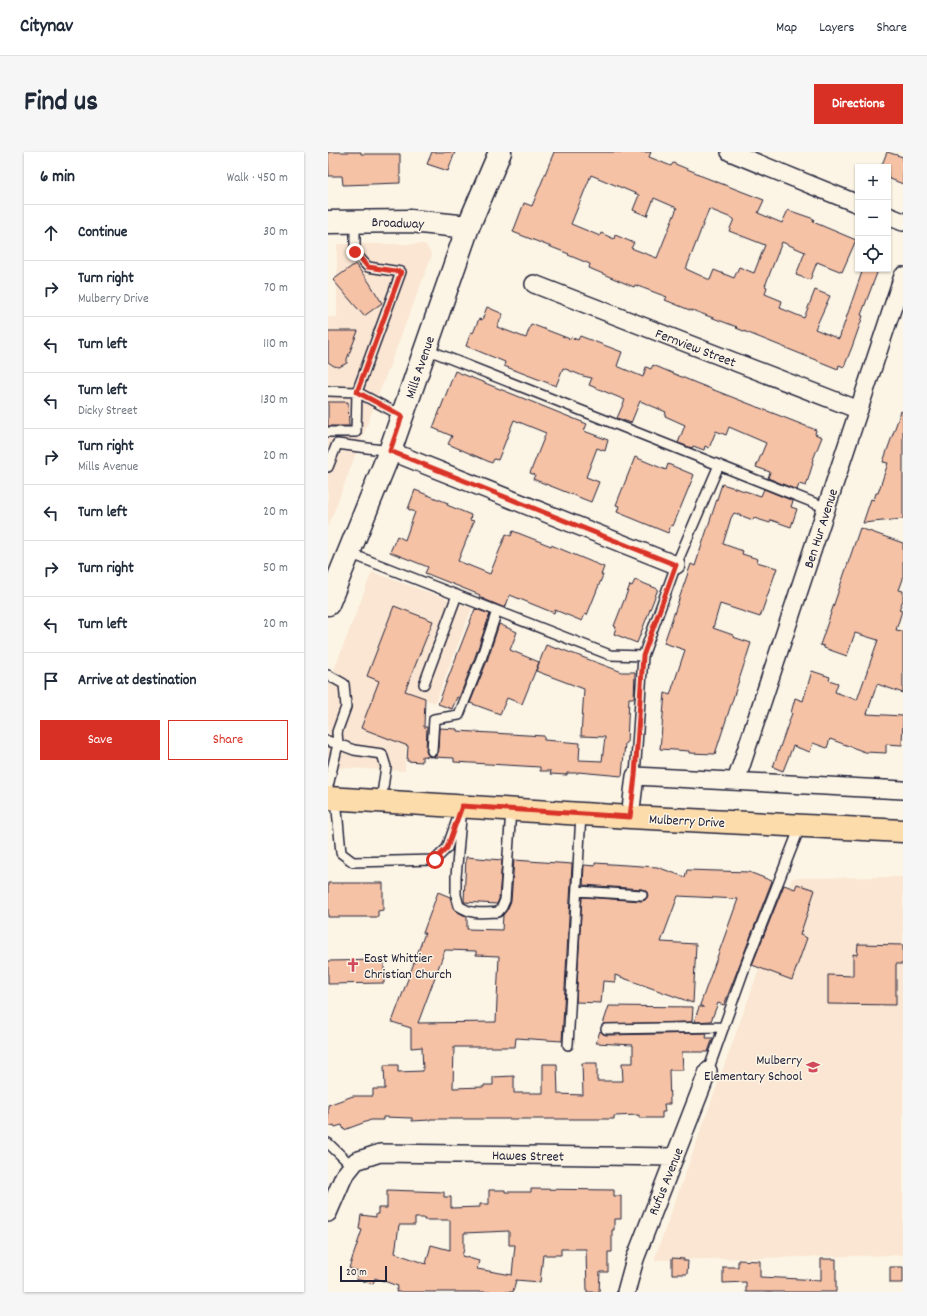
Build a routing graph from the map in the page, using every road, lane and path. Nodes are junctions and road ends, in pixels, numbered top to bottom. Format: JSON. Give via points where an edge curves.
{"nodes":[{"id":1,"x":500,"y":152,"type":"edge"},
{"id":2,"x":730,"y":152,"type":"edge"},
{"id":3,"x":855,"y":203,"type":"edge"},
{"id":4,"x":891,"y":217,"type":"edge"},
{"id":5,"x":355,"y":221,"type":"junction"},
{"id":6,"x":328,"y":222,"type":"edge"},
{"id":7,"x":903,"y":222,"type":"edge"},
{"id":8,"x":468,"y":227,"type":"junction"},
{"id":9,"x":903,"y":276,"type":"edge"},
{"id":10,"x":534,"y":284,"type":"dead end"},
{"id":11,"x":426,"y":349,"type":"junction"},
{"id":12,"x":328,"y":391,"type":"edge"},
{"id":13,"x":357,"y":392,"type":"junction"},
{"id":14,"x":859,"y":410,"type":"junction"},
{"id":15,"x":402,"y":416,"type":"junction"},
{"id":16,"x":328,"y":432,"type":"edge"},
{"id":17,"x":390,"y":451,"type":"junction"},
{"id":18,"x":719,"y":465,"type":"junction"},
{"id":19,"x":328,"y":467,"type":"edge"},
{"id":20,"x":827,"y":508,"type":"junction"},
{"id":21,"x":349,"y":553,"type":"junction"},
{"id":22,"x":676,"y":565,"type":"junction"},
{"id":23,"x":457,"y":595,"type":"junction"},
{"id":24,"x":328,"y":602,"type":"edge"},
{"id":25,"x":497,"y":611,"type":"junction"},
{"id":26,"x":643,"y":656,"type":"junction"},
{"id":27,"x":328,"y":675,"type":"edge"},
{"id":28,"x":424,"y":684,"type":"dead end"},
{"id":29,"x":328,"y":741,"type":"edge"},
{"id":30,"x":338,"y":744,"type":"junction"},
{"id":31,"x":432,"y":751,"type":"dead end"},
{"id":32,"x":635,"y":776,"type":"junction"},
{"id":33,"x":736,"y":781,"type":"junction"},
{"id":34,"x":903,"y":790,"type":"edge"},
{"id":35,"x":331,"y":794,"type":"edge"},
{"id":36,"x":381,"y":801,"type":"junction"},
{"id":37,"x":462,"y":806,"type":"junction"},
{"id":38,"x":511,"y":809,"type":"junction"},
{"id":39,"x":581,"y":814,"type":"junction"},
{"id":40,"x":630,"y":817,"type":"junction"},
{"id":41,"x":800,"y":825,"type":"junction"},
{"id":42,"x":903,"y":831,"type":"edge"},
{"id":43,"x":577,"y":891,"type":"junction"},
{"id":44,"x":642,"y":895,"type":"dead end"},
{"id":45,"x":724,"y":1027,"type":"junction"},
{"id":46,"x":606,"y":1029,"type":"dead end"},
{"id":47,"x":568,"y":1045,"type":"dead end"},
{"id":48,"x":708,"y":1071,"type":"joint"},
{"id":49,"x":328,"y":1144,"type":"edge"},
{"id":50,"x":675,"y":1157,"type":"junction"},
{"id":51,"x":352,"y":1166,"type":"junction"},
{"id":52,"x":328,"y":1213,"type":"edge"},
{"id":53,"x":626,"y":1292,"type":"edge"}],
"edges":[{"from":1,"to":8,"type":"main road","name":"Mills Avenue"},
{"from":2,"to":3,"type":"street"},
{"from":4,"to":7,"type":"street"},
{"from":5,"to":6,"type":"main road","name":"Broadway"},
{"from":5,"to":8,"type":"main road","name":"Broadway","via":[[411,221]]},
{"from":5,"to":13,"type":"lane","via":[[355,252],[368,267],[401,272]]},
{"from":8,"to":11,"type":"main road","name":"Mills Avenue"},
{"from":9,"to":14,"type":"street","name":"Ben Hur Avenue"},
{"from":10,"to":14,"type":"street","name":"Fernview Street"},
{"from":11,"to":15,"type":"main road","name":"Mills Avenue"},
{"from":11,"to":18,"type":"lane"},
{"from":12,"to":13,"type":"lane"},
{"from":13,"to":15,"type":"lane"},
{"from":13,"to":16,"type":"lane","via":[[356,432]]},
{"from":14,"to":20,"type":"street","name":"Ben Hur Avenue"},
{"from":15,"to":17,"type":"main road","name":"Mills Avenue"},
{"from":17,"to":19,"type":"lane","via":[[337,444]]},
{"from":17,"to":21,"type":"main road","name":"Mills Avenue"},
{"from":17,"to":22,"type":"street"},
{"from":18,"to":20,"type":"lane"},
{"from":18,"to":22,"type":"lane"},
{"from":20,"to":33,"type":"street","name":"Ben Hur Avenue"},
{"from":21,"to":23,"type":"lane"},
{"from":21,"to":24,"type":"main road","name":"Mills Avenue"},
{"from":22,"to":26,"type":"lane"},
{"from":23,"to":25,"type":"lane"},
{"from":23,"to":28,"type":"lane"},
{"from":25,"to":26,"type":"lane","via":[[610,655]]},
{"from":25,"to":31,"type":"lane","via":[[459,715],[434,718]]},
{"from":26,"to":32,"type":"lane"},
{"from":27,"to":30,"type":"lane","via":[[344,684],[346,706],[338,732]]},
{"from":29,"to":30,"type":"lane"},
{"from":30,"to":35,"type":"lane"},
{"from":30,"to":36,"type":"lane","via":[[354,750],[382,754],[386,766]]},
{"from":32,"to":33,"type":"street"},
{"from":32,"to":40,"type":"street"},
{"from":33,"to":34,"type":"street"},
{"from":35,"to":36,"type":"main road","name":"Mulberry Drive"},
{"from":35,"to":37,"type":"lane","via":[[341,853],[353,862],[435,860],[447,848]]},
{"from":36,"to":37,"type":"main road","name":"Mulberry Drive"},
{"from":37,"to":38,"type":"main road","name":"Mulberry Drive"},
{"from":37,"to":38,"type":"lane","via":[[456,895],[459,906],[470,912],[482,913],[498,912],[505,900]]},
{"from":38,"to":39,"type":"main road","name":"Mulberry Drive"},
{"from":39,"to":40,"type":"main road","name":"Mulberry Drive"},
{"from":39,"to":43,"type":"lane"},
{"from":40,"to":41,"type":"main road","name":"Mulberry Drive"},
{"from":41,"to":42,"type":"main road","name":"Mulberry Drive"},
{"from":41,"to":45,"type":"lane"},
{"from":43,"to":44,"type":"lane"},
{"from":43,"to":47,"type":"lane"},
{"from":45,"to":46,"type":"lane"},
{"from":45,"to":48,"type":"lane"},
{"from":48,"to":50,"type":"street","name":"Rufus Avenue"},
{"from":49,"to":51,"type":"lane"},
{"from":50,"to":51,"type":"street","name":"Hawes Street","via":[[380,1153],[356,1161]]},
{"from":50,"to":53,"type":"street","name":"Rufus Avenue","via":[[635,1259]]},
{"from":51,"to":52,"type":"street","via":[[344,1176]]}]}
